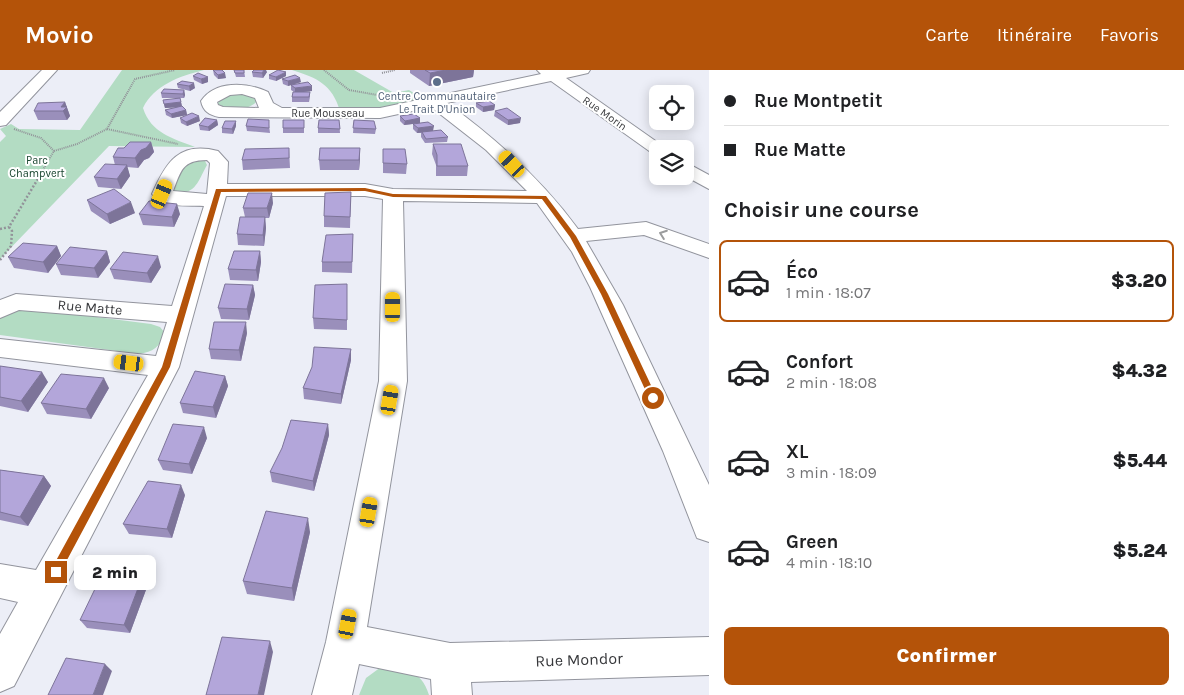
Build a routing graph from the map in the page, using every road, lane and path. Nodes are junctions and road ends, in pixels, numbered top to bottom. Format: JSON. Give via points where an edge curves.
{"nodes":[{"id":1,"x":50,"y":70,"type":"edge"},
{"id":2,"x":175,"y":70,"type":"edge"},
{"id":3,"x":324,"y":70,"type":"edge"},
{"id":4,"x":395,"y":70,"type":"edge"},
{"id":5,"x":583,"y":70,"type":"edge"},
{"id":6,"x":382,"y":73,"type":"dead end"},
{"id":7,"x":548,"y":73,"type":"edge"},
{"id":8,"x":425,"y":104,"type":"junction"},
{"id":9,"x":279,"y":113,"type":"dead end"},
{"id":10,"x":3,"y":124,"type":"edge"},
{"id":11,"x":107,"y":129,"type":"junction"},
{"id":12,"x":649,"y":143,"type":"edge"},
{"id":13,"x":54,"y":151,"type":"junction"},
{"id":14,"x":201,"y":154,"type":"junction"},
{"id":15,"x":694,"y":174,"type":"edge"},
{"id":16,"x":709,"y":183,"type":"edge"},
{"id":17,"x":217,"y":195,"type":"junction"},
{"id":18,"x":393,"y":195,"type":"junction"},
{"id":19,"x":544,"y":197,"type":"junction"},
{"id":20,"x":9,"y":227,"type":"junction"},
{"id":21,"x":0,"y":229,"type":"edge"},
{"id":22,"x":573,"y":236,"type":"junction"},
{"id":23,"x":709,"y":250,"type":"edge"},
{"id":24,"x":0,"y":260,"type":"edge"},
{"id":25,"x":0,"y":310,"type":"edge"},
{"id":26,"x":182,"y":315,"type":"junction"},
{"id":27,"x":0,"y":348,"type":"edge"},
{"id":28,"x":166,"y":367,"type":"junction"},
{"id":29,"x":702,"y":486,"type":"edge"},
{"id":30,"x":709,"y":527,"type":"edge"},
{"id":31,"x":0,"y":580,"type":"edge"},
{"id":32,"x":46,"y":589,"type":"junction"},
{"id":33,"x":345,"y":642,"type":"junction"},
{"id":34,"x":709,"y":656,"type":"edge"},
{"id":35,"x":0,"y":672,"type":"edge"},
{"id":36,"x":451,"y":679,"type":"edge"},
{"id":37,"x":332,"y":695,"type":"edge"}],
"edges":[{"from":1,"to":10,"type":"street"},
{"from":2,"to":11,"type":"path","via":[[135,79]]},
{"from":3,"to":8,"type":"path","via":[[349,90]]},
{"from":4,"to":6,"type":"path"},
{"from":5,"to":7,"type":"street","name":"Rue Mousseau"},
{"from":7,"to":8,"type":"street","name":"Rue Mousseau"},
{"from":7,"to":12,"type":"street","name":"Rue Morin"},
{"from":8,"to":9,"type":"street","name":"Rue Mousseau","via":[[380,113]]},
{"from":8,"to":19,"type":"street","via":[[501,152]]},
{"from":10,"to":13,"type":"path","via":[[41,138]]},
{"from":11,"to":13,"type":"path"},
{"from":11,"to":14,"type":"path","via":[[199,148]]},
{"from":13,"to":20,"type":"path"},
{"from":14,"to":17,"type":"street","via":[[212,155],[220,162]]},
{"from":14,"to":17,"type":"street","via":[[192,154],[175,163],[162,194],[174,199]]},
{"from":15,"to":16,"type":"street"},
{"from":17,"to":18,"type":"street","via":[[365,190]]},
{"from":17,"to":26,"type":"street"},
{"from":18,"to":19,"type":"street"},
{"from":18,"to":33,"type":"street","via":[[393,381]]},
{"from":19,"to":22,"type":"street"},
{"from":20,"to":21,"type":"path"},
{"from":20,"to":24,"type":"path","via":[[12,231],[11,246]]},
{"from":23,"to":22,"type":"street","one_way":true,"via":[[646,228]]},
{"from":22,"to":29,"type":"street"},
{"from":25,"to":26,"type":"street","name":"Rue Matte","via":[[16,302]]},
{"from":26,"to":28,"type":"street"},
{"from":27,"to":28,"type":"street"},
{"from":28,"to":32,"type":"street"},
{"from":29,"to":30,"type":"street"},
{"from":31,"to":32,"type":"street"},
{"from":32,"to":35,"type":"street"},
{"from":33,"to":36,"type":"street","name":"Rue Mondor"},
{"from":33,"to":37,"type":"street"},
{"from":34,"to":36,"type":"street","name":"Rue Mondor"}]}
